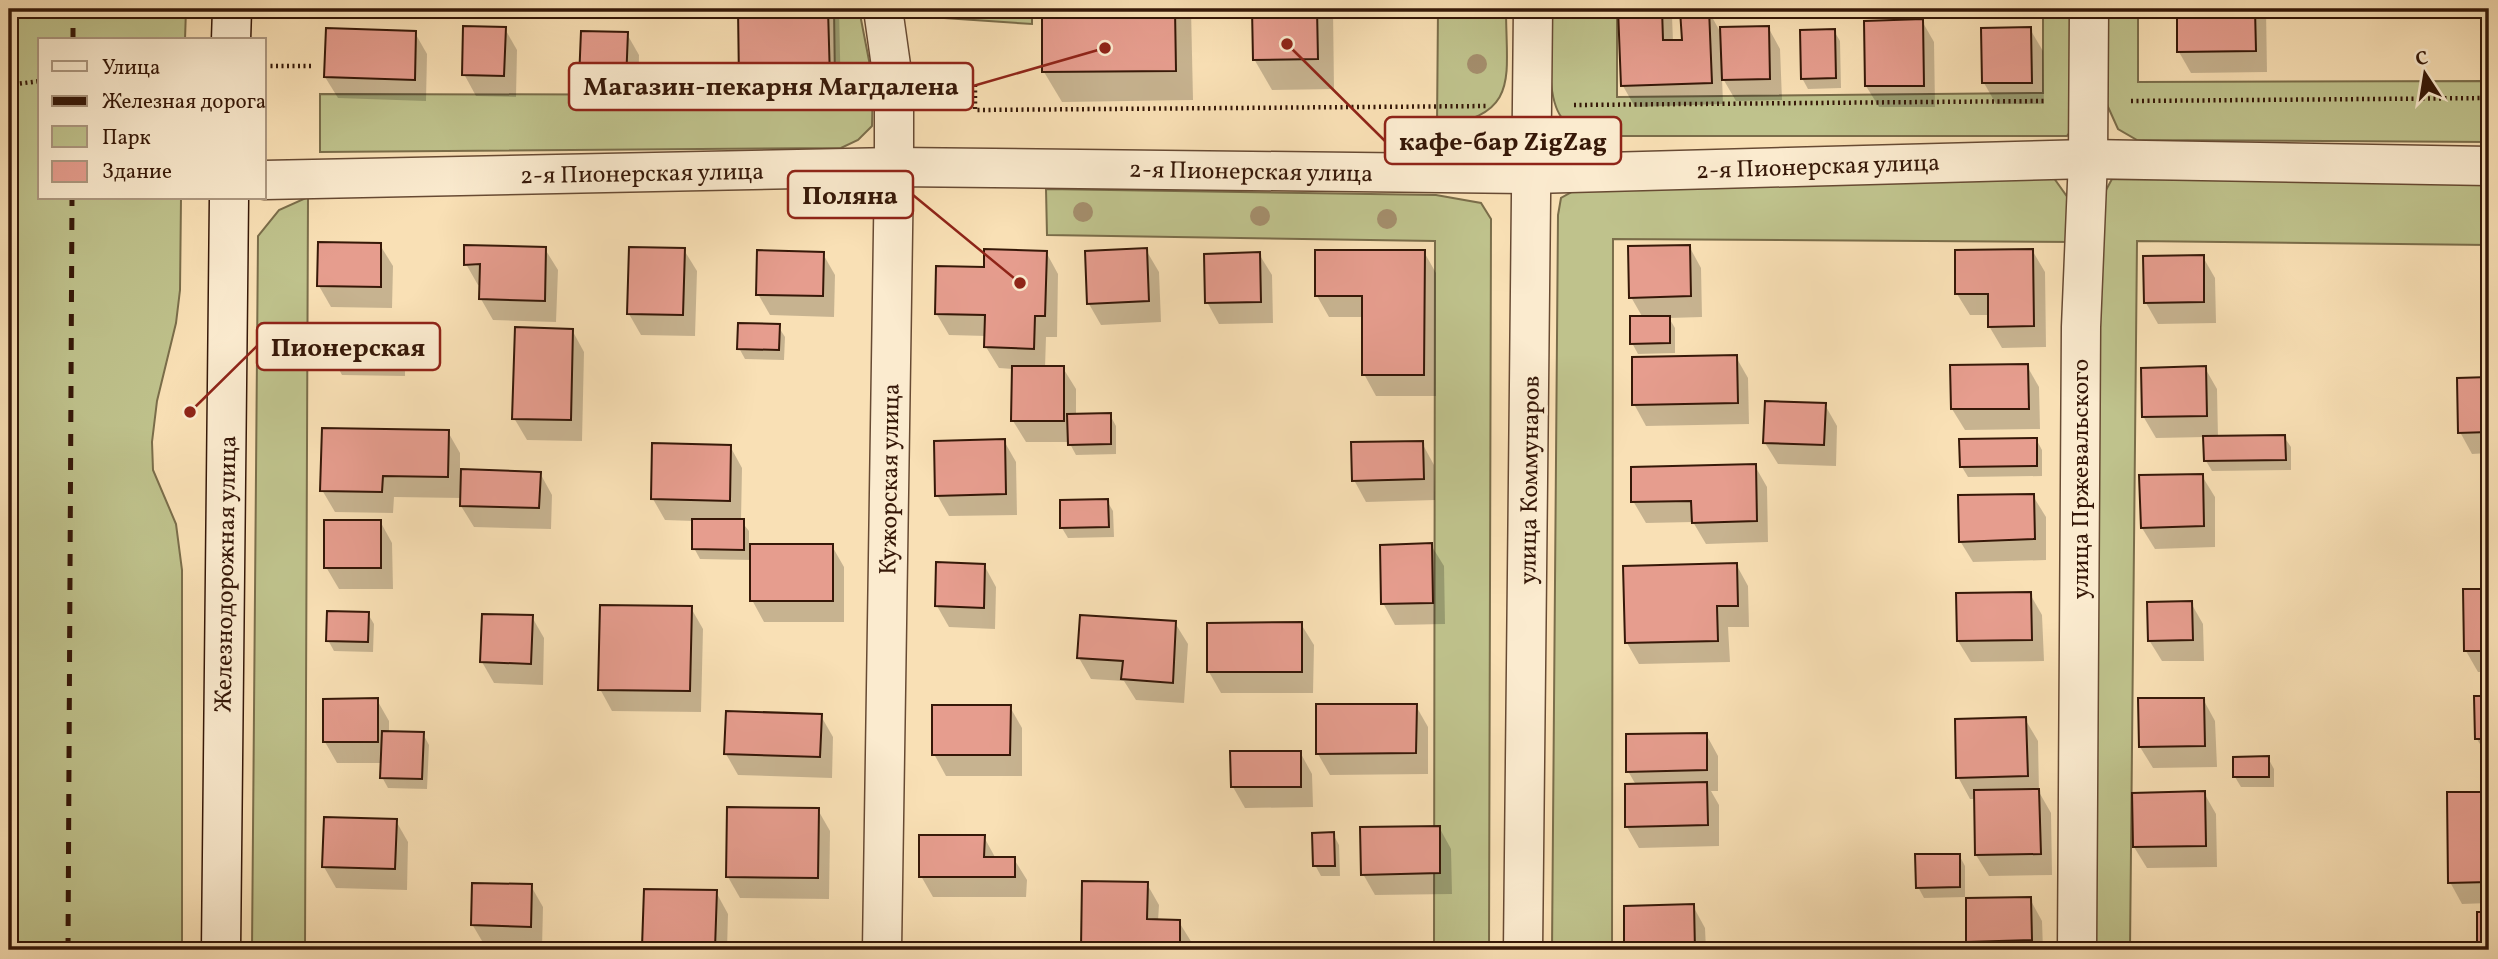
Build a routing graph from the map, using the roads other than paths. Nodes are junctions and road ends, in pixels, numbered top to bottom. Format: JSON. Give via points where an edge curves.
{"nodes":[{"id":1,"x":232,"y":9,"type":"edge"},
{"id":2,"x":883,"y":9,"type":"edge"},
{"id":3,"x":1533,"y":9,"type":"edge"},
{"id":4,"x":2089,"y":9,"type":"edge"},
{"id":5,"x":231,"y":38,"type":"edge"},
{"id":6,"x":2088,"y":159,"type":"junction"},
{"id":7,"x":2489,"y":166,"type":"edge"},
{"id":8,"x":894,"y":167,"type":"junction"},
{"id":9,"x":1533,"y":174,"type":"junction"},
{"id":10,"x":266,"y":180,"type":"edge"},
{"id":11,"x":229,"y":200,"type":"edge"},
{"id":12,"x":221,"y":950,"type":"edge"},
{"id":13,"x":882,"y":950,"type":"edge"},
{"id":14,"x":1523,"y":950,"type":"edge"},
{"id":15,"x":2077,"y":950,"type":"edge"}],
"edges":[{"from":1,"to":5,"type":"street"},
{"from":2,"to":8,"type":"street","name":"Кужорская улица","via":[[894,87]]},
{"from":3,"to":9,"type":"street","name":"улица Коммунаров"},
{"from":4,"to":6,"type":"street","name":"улица Пржевальского"},
{"from":6,"to":7,"type":"street","name":"2-я Пионерская улица"},
{"from":6,"to":9,"type":"street","name":"2-я Пионерская улица"},
{"from":6,"to":15,"type":"street","name":"улица Пржевальского","via":[[2081,327]]},
{"from":8,"to":9,"type":"street","name":"2-я Пионерская улица"},
{"from":8,"to":10,"type":"street","name":"2-я Пионерская улица"},
{"from":8,"to":13,"type":"street","name":"Кужорская улица"},
{"from":9,"to":14,"type":"street","name":"улица Коммунаров"},
{"from":11,"to":12,"type":"street","name":"Железнодорожная улица"}]}
